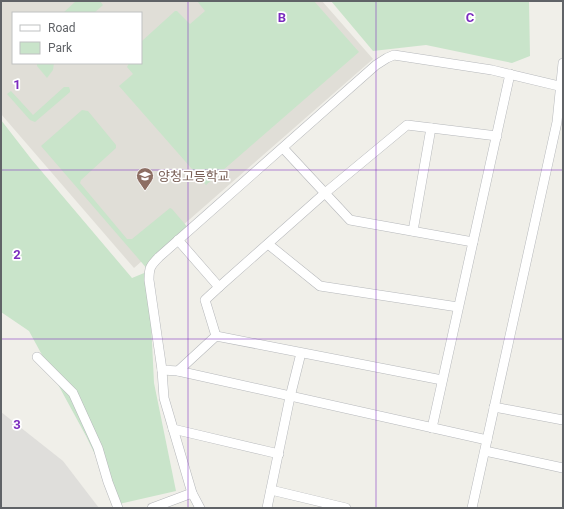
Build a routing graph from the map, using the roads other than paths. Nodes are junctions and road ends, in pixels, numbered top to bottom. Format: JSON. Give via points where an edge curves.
{"nodes":[{"id":1,"x":563,"y":63,"type":"edge"},
{"id":2,"x":510,"y":74,"type":"junction"},
{"id":3,"x":562,"y":86,"type":"edge"},
{"id":4,"x":431,"y":128,"type":"junction"},
{"id":5,"x":496,"y":136,"type":"junction"},
{"id":6,"x":283,"y":148,"type":"junction"},
{"id":7,"x":325,"y":193,"type":"junction"},
{"id":8,"x":413,"y":231,"type":"junction"},
{"id":9,"x":178,"y":240,"type":"junction"},
{"id":10,"x":473,"y":242,"type":"junction"},
{"id":11,"x":268,"y":244,"type":"junction"},
{"id":12,"x":219,"y":287,"type":"junction"},
{"id":13,"x":458,"y":307,"type":"junction"},
{"id":14,"x":216,"y":336,"type":"junction"},
{"id":15,"x":301,"y":353,"type":"junction"},
{"id":16,"x":37,"y":357,"type":"dead end"},
{"id":17,"x":162,"y":370,"type":"junction"},
{"id":18,"x":178,"y":371,"type":"junction"},
{"id":19,"x":442,"y":380,"type":"junction"},
{"id":20,"x":290,"y":397,"type":"junction"},
{"id":21,"x":494,"y":408,"type":"junction"},
{"id":22,"x":563,"y":420,"type":"edge"},
{"id":23,"x":432,"y":428,"type":"junction"},
{"id":24,"x":173,"y":430,"type":"junction"},
{"id":25,"x":488,"y":440,"type":"junction"},
{"id":26,"x":485,"y":451,"type":"junction"},
{"id":27,"x":279,"y":454,"type":"junction"},
{"id":28,"x":563,"y":468,"type":"edge"},
{"id":29,"x":271,"y":490,"type":"junction"},
{"id":30,"x":192,"y":493,"type":"junction"},
{"id":31,"x":118,"y":508,"type":"edge"},
{"id":32,"x":152,"y":508,"type":"edge"},
{"id":33,"x":200,"y":508,"type":"edge"},
{"id":34,"x":267,"y":508,"type":"edge"},
{"id":35,"x":346,"y":508,"type":"edge"},
{"id":36,"x":472,"y":508,"type":"edge"}],
"edges":[{"from":1,"to":3,"type":"street"},
{"from":2,"to":3,"type":"street"},
{"from":2,"to":5,"type":"street"},
{"from":2,"to":6,"type":"street","via":[[394,55],[376,65]]},
{"from":3,"to":21,"type":"street","via":[[558,122]]},
{"from":4,"to":5,"type":"street"},
{"from":4,"to":7,"type":"street","via":[[407,125]]},
{"from":4,"to":8,"type":"street"},
{"from":5,"to":10,"type":"street"},
{"from":6,"to":7,"type":"street"},
{"from":6,"to":9,"type":"street"},
{"from":7,"to":8,"type":"street","via":[[350,220]]},
{"from":7,"to":11,"type":"street"},
{"from":8,"to":10,"type":"street"},
{"from":9,"to":12,"type":"street"},
{"from":9,"to":17,"type":"street","via":[[151,265],[149,272]]},
{"from":10,"to":13,"type":"street"},
{"from":11,"to":12,"type":"street"},
{"from":11,"to":13,"type":"street","via":[[320,286]]},
{"from":12,"to":14,"type":"street","via":[[205,300]]},
{"from":13,"to":19,"type":"street"},
{"from":14,"to":15,"type":"street"},
{"from":14,"to":18,"type":"street"},
{"from":15,"to":19,"type":"street"},
{"from":15,"to":20,"type":"street"},
{"from":16,"to":31,"type":"street","via":[[73,393],[98,448]]},
{"from":17,"to":18,"type":"street"},
{"from":17,"to":24,"type":"street","via":[[164,398]]},
{"from":18,"to":20,"type":"street"},
{"from":19,"to":23,"type":"street"},
{"from":20,"to":23,"type":"street"},
{"from":20,"to":27,"type":"street"},
{"from":21,"to":22,"type":"street"},
{"from":21,"to":25,"type":"street"},
{"from":23,"to":25,"type":"street"},
{"from":24,"to":27,"type":"street"},
{"from":24,"to":30,"type":"street"},
{"from":25,"to":26,"type":"street"},
{"from":26,"to":28,"type":"street"},
{"from":26,"to":36,"type":"street"},
{"from":27,"to":29,"type":"street"},
{"from":29,"to":34,"type":"street"},
{"from":29,"to":35,"type":"street"},
{"from":30,"to":32,"type":"street"},
{"from":30,"to":33,"type":"street"}]}
